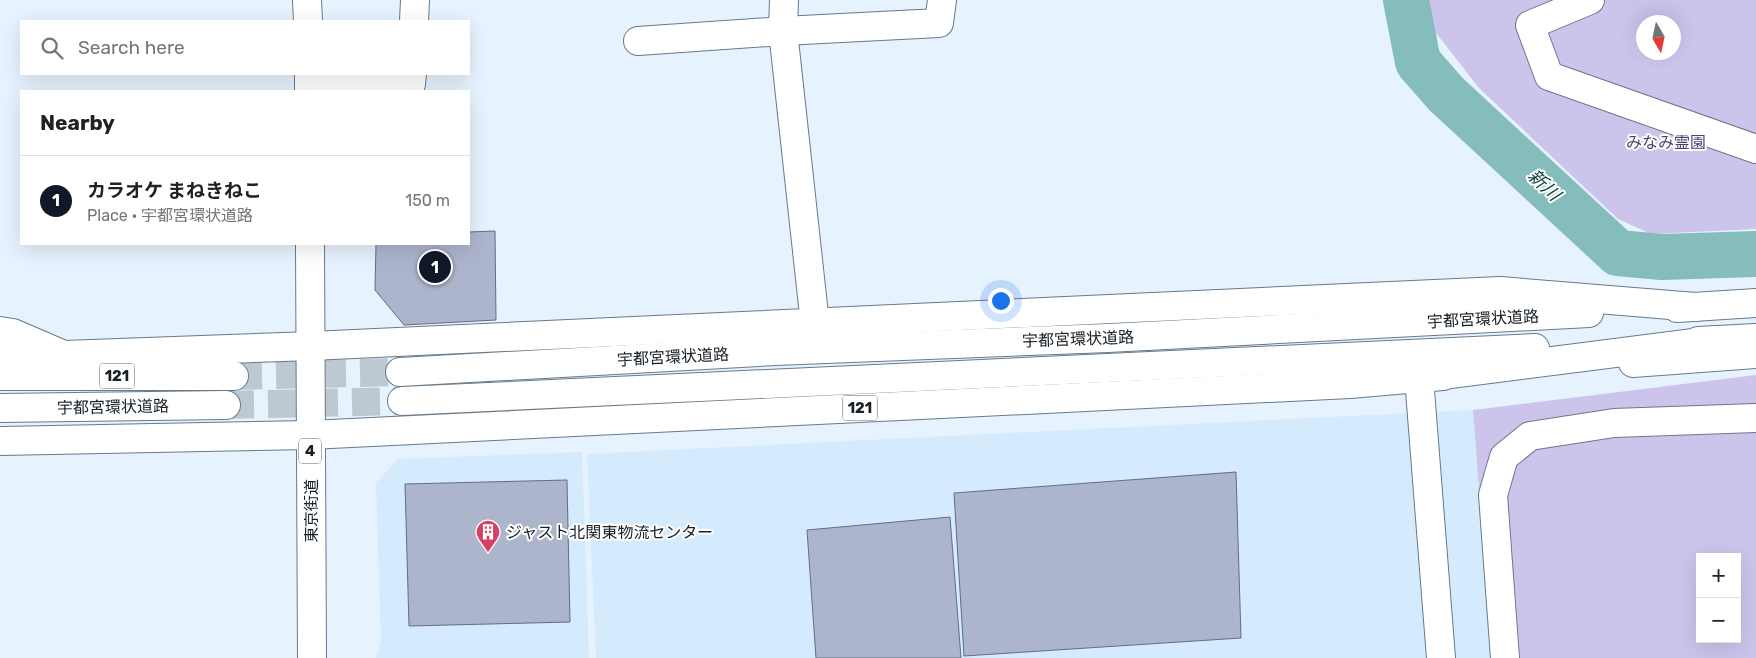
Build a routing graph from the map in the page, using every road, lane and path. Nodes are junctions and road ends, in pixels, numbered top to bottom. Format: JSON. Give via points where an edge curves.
{"nodes":[{"id":1,"x":307,"y":0,"type":"edge"},
{"id":2,"x":415,"y":0,"type":"edge"},
{"id":3,"x":784,"y":0,"type":"edge"},
{"id":4,"x":942,"y":0,"type":"edge"},
{"id":5,"x":1590,"y":0,"type":"edge"},
{"id":6,"x":308,"y":20,"type":"edge"},
{"id":7,"x":414,"y":20,"type":"edge"},
{"id":8,"x":784,"y":31,"type":"junction"},
{"id":9,"x":638,"y":41,"type":"dead end"},
{"id":10,"x":1545,"y":65,"type":"junction"},
{"id":11,"x":412,"y":75,"type":"edge"},
{"id":12,"x":309,"y":84,"type":"edge"},
{"id":13,"x":1756,"y":131,"type":"edge"},
{"id":14,"x":1756,"y":149,"type":"edge"},
{"id":15,"x":310,"y":245,"type":"edge"},
{"id":16,"x":1756,"y":304,"type":"edge"},
{"id":17,"x":1695,"y":307,"type":"junction"},
{"id":18,"x":815,"y":324,"type":"junction"},
{"id":19,"x":0,"y":331,"type":"edge"},
{"id":20,"x":1756,"y":338,"type":"edge"},
{"id":21,"x":1717,"y":340,"type":"junction"},
{"id":22,"x":311,"y":346,"type":"junction"},
{"id":23,"x":1756,"y":354,"type":"edge"},
{"id":24,"x":0,"y":355,"type":"edge"},
{"id":25,"x":64,"y":355,"type":"junction"},
{"id":26,"x":400,"y":372,"type":"tunnel mouth"},
{"id":27,"x":0,"y":376,"type":"edge"},
{"id":28,"x":234,"y":376,"type":"tunnel mouth"},
{"id":29,"x":1419,"y":378,"type":"junction"},
{"id":30,"x":402,"y":401,"type":"tunnel mouth"},
{"id":31,"x":226,"y":405,"type":"tunnel mouth"},
{"id":32,"x":0,"y":408,"type":"edge"},
{"id":33,"x":1756,"y":418,"type":"edge"},
{"id":34,"x":310,"y":435,"type":"junction"},
{"id":35,"x":0,"y":441,"type":"edge"},
{"id":36,"x":41,"y":441,"type":"junction"},
{"id":37,"x":0,"y":454,"type":"edge"},
{"id":38,"x":312,"y":658,"type":"edge"},
{"id":39,"x":1440,"y":658,"type":"edge"},
{"id":40,"x":1505,"y":658,"type":"edge"}],
"edges":[{"from":1,"to":6,"type":"main road"},
{"from":2,"to":7,"type":"main road"},
{"from":3,"to":8,"type":"main road"},
{"from":4,"to":8,"type":"main road","via":[[939,24]]},
{"from":5,"to":10,"type":"main road","via":[[1530,24]]},
{"from":8,"to":9,"type":"main road"},
{"from":8,"to":18,"type":"main road"},
{"from":10,"to":13,"type":"main road"},
{"from":10,"to":14,"type":"main road","via":[[1550,76]]},
{"from":11,"to":12,"type":"main road","via":[[411,84]]},
{"from":15,"to":22,"type":"main road","name":"東京街道","number":"4"},
{"from":16,"to":17,"type":"main road","name":"宇都宮環状道路","number":"121"},
{"from":17,"to":18,"type":"main road","number":"121","via":[[1500,291]]},
{"from":17,"to":26,"type":"main road","name":"宇都宮環状道路","number":"121"},
{"from":18,"to":22,"type":"main road","number":"121"},
{"from":19,"to":25,"type":"main road","via":[[13,333]]},
{"from":20,"to":21,"type":"main road","name":"宇都宮環状道路","number":"121"},
{"from":21,"to":29,"type":"main road","number":"121"},
{"from":21,"to":30,"type":"main road","name":"宇都宮環状道路","number":"121"},
{"from":22,"to":25,"type":"main road","number":"121"},
{"from":22,"to":34,"type":"main road","name":"東京街道","number":"4"},
{"from":23,"to":29,"type":"main road"},
{"from":24,"to":25,"type":"main road","number":"121"},
{"from":27,"to":28,"type":"main road","name":"宇都宮環状道路","number":"121"},
{"from":29,"to":34,"type":"main road","number":"121"},
{"from":29,"to":39,"type":"main road"},
{"from":31,"to":32,"type":"main road","name":"宇都宮環状道路","number":"121"},
{"from":33,"to":40,"type":"main road","via":[[1614,423],[1530,436],[1504,457],[1493,496]]},
{"from":34,"to":36,"type":"main road","number":"121"},
{"from":34,"to":38,"type":"main road","name":"東京街道","number":"4"},
{"from":35,"to":36,"type":"main road","number":"121"},
{"from":36,"to":37,"type":"main road"}]}
